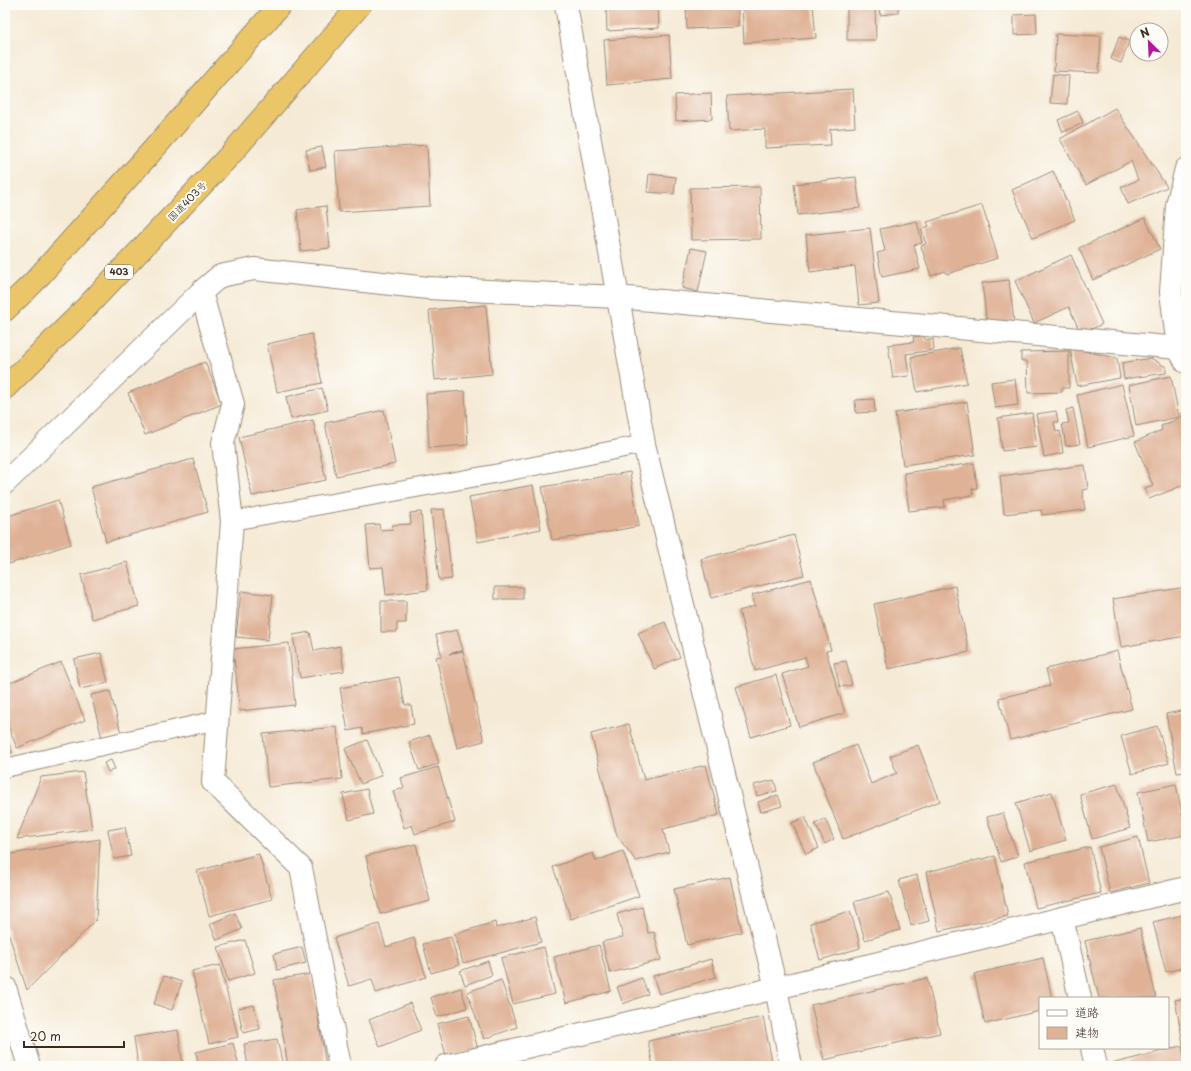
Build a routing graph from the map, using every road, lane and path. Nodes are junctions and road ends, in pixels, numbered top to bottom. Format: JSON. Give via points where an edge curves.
{"nodes":[{"id":1,"x":280,"y":5,"type":"edge"},
{"id":2,"x":360,"y":5,"type":"edge"},
{"id":3,"x":566,"y":5,"type":"edge"},
{"id":4,"x":1186,"y":169,"type":"edge"},
{"id":5,"x":201,"y":292,"type":"junction"},
{"id":6,"x":617,"y":297,"type":"junction"},
{"id":7,"x":5,"y":310,"type":"edge"},
{"id":8,"x":1183,"y":352,"type":"edge"},
{"id":9,"x":5,"y":388,"type":"edge"},
{"id":10,"x":644,"y":444,"type":"junction"},
{"id":11,"x":5,"y":483,"type":"edge"},
{"id":12,"x":232,"y":521,"type":"junction"},
{"id":13,"x":217,"y":720,"type":"junction"},
{"id":14,"x":5,"y":768,"type":"edge"},
{"id":15,"x":1186,"y":888,"type":"edge"},
{"id":16,"x":1062,"y":918,"type":"junction"},
{"id":17,"x":5,"y":986,"type":"edge"},
{"id":18,"x":776,"y":988,"type":"junction"},
{"id":19,"x":1080,"y":997,"type":"edge"},
{"id":20,"x":1092,"y":1049,"type":"edge"},
{"id":21,"x":29,"y":1066,"type":"edge"},
{"id":22,"x":340,"y":1066,"type":"edge"},
{"id":23,"x":446,"y":1066,"type":"edge"},
{"id":24,"x":791,"y":1066,"type":"edge"},
{"id":25,"x":1096,"y":1066,"type":"edge"}],
"edges":[{"from":1,"to":7,"type":"highway","via":[[33,283]]},
{"from":2,"to":9,"type":"highway","name":"国道403号","number":"403","via":[[231,154],[79,315]]},
{"from":3,"to":6,"type":"street"},
{"from":4,"to":8,"type":"street","via":[[1177,205],[1171,292]]},
{"from":5,"to":6,"type":"street","via":[[220,276],[254,269],[428,288]]},
{"from":5,"to":11,"type":"street"},
{"from":5,"to":12,"type":"street","via":[[233,404],[223,443]]},
{"from":6,"to":8,"type":"street"},
{"from":6,"to":10,"type":"street"},
{"from":10,"to":12,"type":"lane"},
{"from":10,"to":18,"type":"street"},
{"from":12,"to":13,"type":"street"},
{"from":13,"to":14,"type":"lane"},
{"from":13,"to":22,"type":"street","via":[[213,782],[301,868]]},
{"from":15,"to":16,"type":"street"},
{"from":16,"to":18,"type":"street"},
{"from":16,"to":19,"type":"street"},
{"from":17,"to":21,"type":"street"},
{"from":18,"to":23,"type":"street"},
{"from":18,"to":24,"type":"street"},
{"from":20,"to":25,"type":"street"}]}
